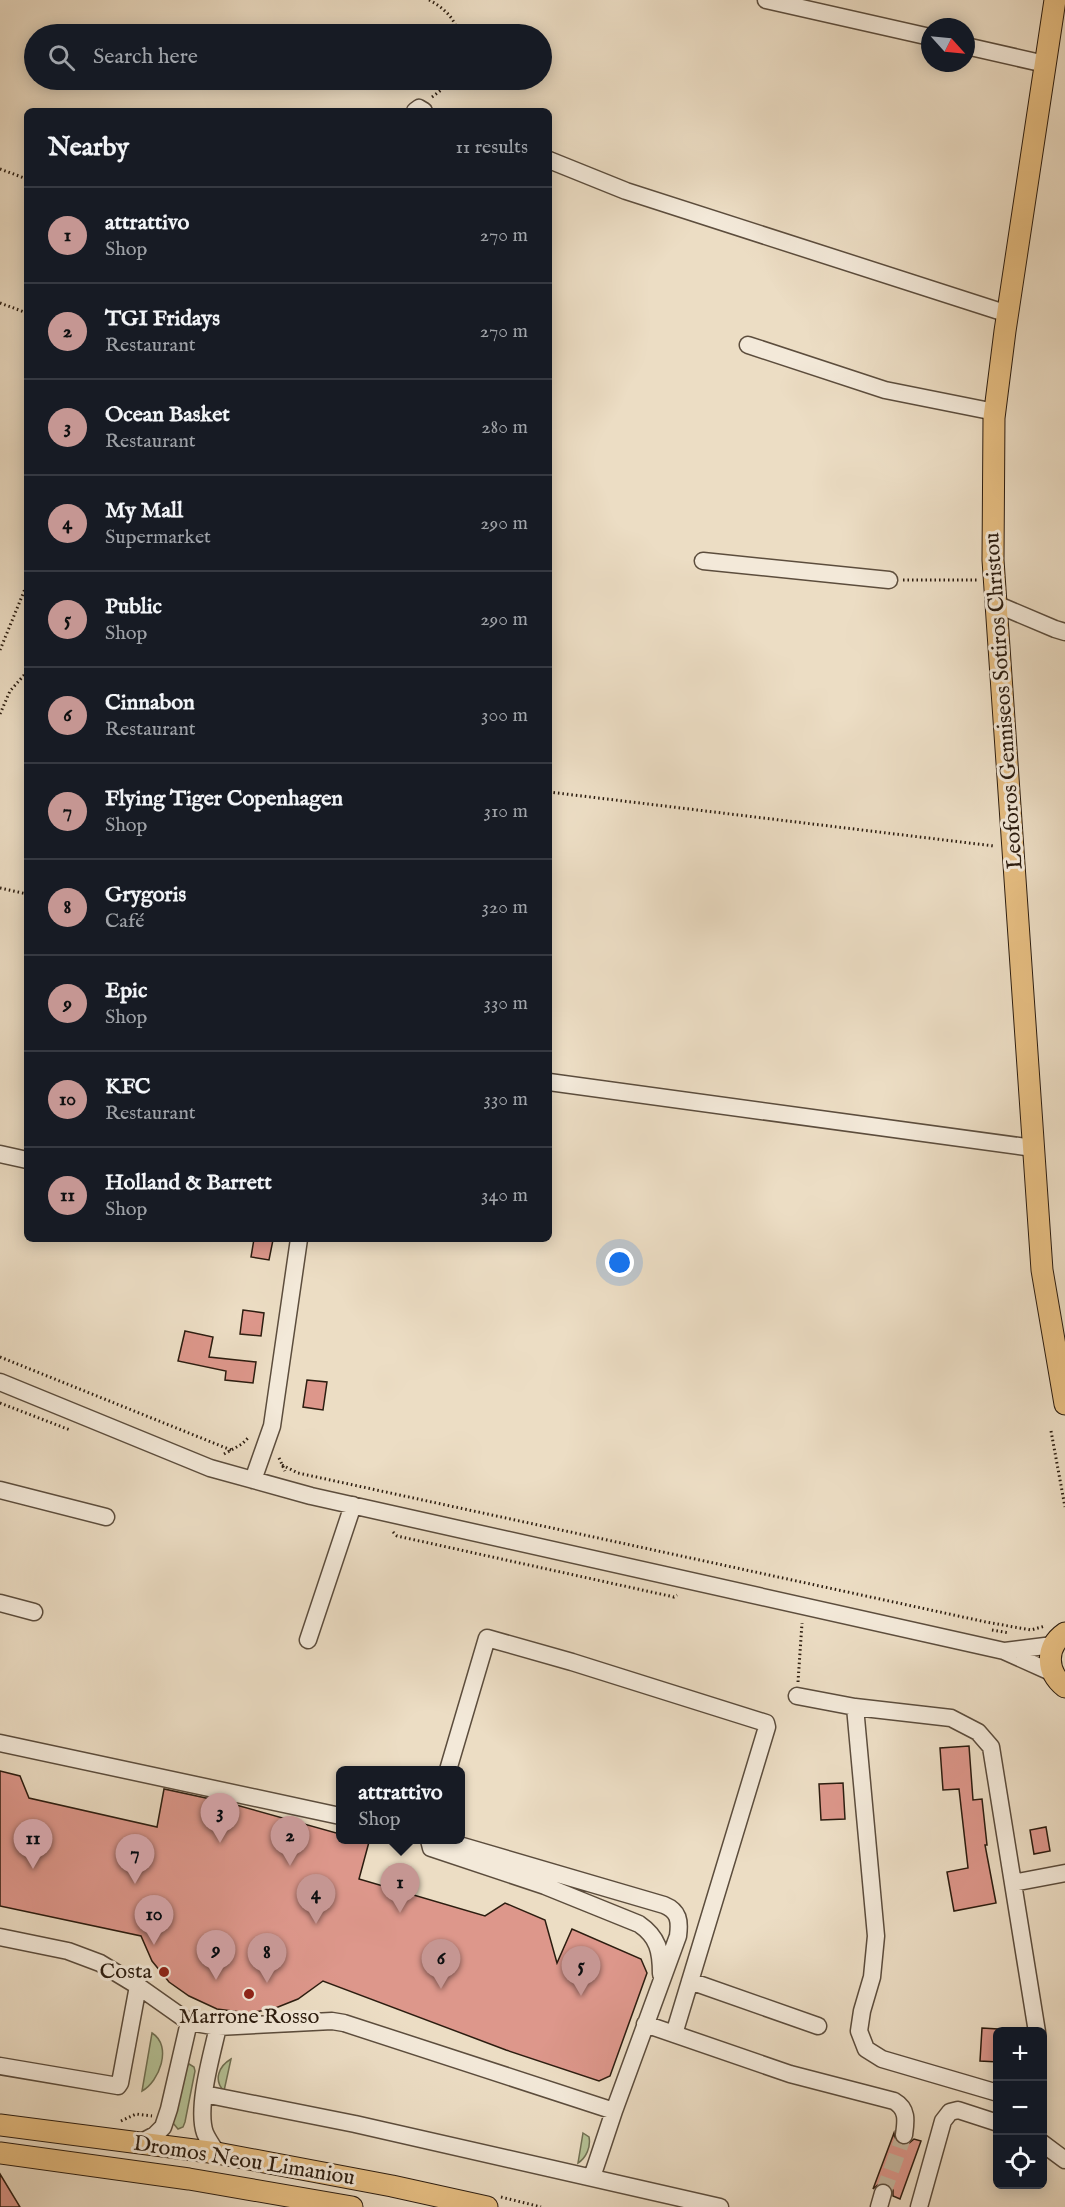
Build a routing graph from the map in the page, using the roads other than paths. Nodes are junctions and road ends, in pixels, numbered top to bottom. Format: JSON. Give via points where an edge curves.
{"nodes":[{"id":1,"x":766,"y":0,"type":"edge"},
{"id":2,"x":1055,"y":0,"type":"edge"},
{"id":3,"x":921,"y":35,"type":"edge"},
{"id":4,"x":975,"y":48,"type":"edge"},
{"id":5,"x":1045,"y":64,"type":"junction"},
{"id":6,"x":552,"y":161,"type":"edge"},
{"id":7,"x":1008,"y":314,"type":"junction"},
{"id":8,"x":748,"y":345,"type":"dead end"},
{"id":9,"x":995,"y":412,"type":"junction"},
{"id":10,"x":703,"y":561,"type":"dead end"},
{"id":11,"x":889,"y":580,"type":"road end"},
{"id":12,"x":996,"y":604,"type":"junction"},
{"id":13,"x":1065,"y":632,"type":"edge"},
{"id":14,"x":552,"y":1082,"type":"edge"},
{"id":15,"x":1033,"y":1148,"type":"junction"},
{"id":16,"x":0,"y":1154,"type":"edge"},
{"id":17,"x":24,"y":1159,"type":"edge"},
{"id":18,"x":299,"y":1242,"type":"edge"},
{"id":19,"x":0,"y":1382,"type":"edge"},
{"id":20,"x":1065,"y":1404,"type":"edge"},
{"id":21,"x":253,"y":1480,"type":"junction"},
{"id":22,"x":0,"y":1490,"type":"edge"},
{"id":23,"x":352,"y":1505,"type":"junction"},
{"id":24,"x":106,"y":1517,"type":"dead end"},
{"id":25,"x":0,"y":1603,"type":"edge"},
{"id":26,"x":34,"y":1612,"type":"dead end"},
{"id":27,"x":1056,"y":1634,"type":"edge"},
{"id":28,"x":308,"y":1640,"type":"dead end"},
{"id":29,"x":1004,"y":1651,"type":"junction"},
{"id":30,"x":1059,"y":1680,"type":"edge"},
{"id":31,"x":797,"y":1696,"type":"road end"},
{"id":32,"x":855,"y":1707,"type":"junction"},
{"id":33,"x":0,"y":1743,"type":"edge"},
{"id":34,"x":449,"y":1766,"type":"edge"},
{"id":35,"x":336,"y":1815,"type":"edge"},
{"id":36,"x":430,"y":1844,"type":"edge"},
{"id":37,"x":459,"y":1844,"type":"edge"},
{"id":38,"x":1065,"y":1873,"type":"edge"},
{"id":39,"x":1012,"y":1883,"type":"junction"},
{"id":40,"x":0,"y":1937,"type":"edge"},
{"id":41,"x":661,"y":1981,"type":"junction"},
{"id":42,"x":690,"y":1981,"type":"junction"},
{"id":43,"x":138,"y":1986,"type":"junction"},
{"id":44,"x":189,"y":2022,"type":"junction"},
{"id":45,"x":645,"y":2024,"type":"junction"},
{"id":46,"x":818,"y":2026,"type":"dead end"},
{"id":47,"x":218,"y":2027,"type":"junction"},
{"id":48,"x":1036,"y":2027,"type":"edge"},
{"id":49,"x":675,"y":2034,"type":"junction"},
{"id":50,"x":0,"y":2066,"type":"edge"},
{"id":51,"x":993,"y":2092,"type":"edge"},
{"id":52,"x":204,"y":2094,"type":"junction"},
{"id":53,"x":614,"y":2111,"type":"junction"},
{"id":54,"x":993,"y":2121,"type":"edge"},
{"id":55,"x":0,"y":2125,"type":"edge"},
{"id":56,"x":904,"y":2135,"type":"tunnel mouth"},
{"id":57,"x":140,"y":2143,"type":"junction"},
{"id":58,"x":1047,"y":2147,"type":"edge"},
{"id":59,"x":0,"y":2153,"type":"edge"},
{"id":60,"x":217,"y":2153,"type":"junction"},
{"id":61,"x":1065,"y":2160,"type":"edge"},
{"id":62,"x":592,"y":2177,"type":"junction"},
{"id":63,"x":352,"y":2207,"type":"edge"},
{"id":64,"x":487,"y":2207,"type":"edge"},
{"id":65,"x":720,"y":2207,"type":"edge"},
{"id":66,"x":919,"y":2207,"type":"edge"}],
"edges":[{"from":1,"to":3,"type":"street"},
{"from":2,"to":5,"type":"main road","name":"Leoforos Genniseos Sotiros Christou"},
{"from":4,"to":5,"type":"street"},
{"from":5,"to":7,"type":"main road","name":"Leoforos Genniseos Sotiros Christou"},
{"from":6,"to":7,"type":"street","via":[[626,191]]},
{"from":7,"to":9,"type":"main road","name":"Leoforos Genniseos Sotiros Christou"},
{"from":8,"to":9,"type":"street","via":[[885,390]]},
{"from":9,"to":12,"type":"main road","name":"Leoforos Genniseos Sotiros Christou"},
{"from":10,"to":11,"type":"street"},
{"from":12,"to":13,"type":"street"},
{"from":12,"to":15,"type":"main road","name":"Leoforos Genniseos Sotiros Christou"},
{"from":14,"to":15,"type":"street"},
{"from":15,"to":20,"type":"main road","name":"Leoforos Genniseos Sotiros Christou","via":[[1042,1270]]},
{"from":16,"to":17,"type":"street"},
{"from":18,"to":21,"type":"street","via":[[272,1426]]},
{"from":19,"to":21,"type":"street","via":[[210,1468]]},
{"from":21,"to":23,"type":"street"},
{"from":22,"to":24,"type":"street"},
{"from":23,"to":28,"type":"street"},
{"from":23,"to":29,"type":"street"},
{"from":25,"to":26,"type":"street"},
{"from":27,"to":29,"type":"street"},
{"from":27,"to":30,"type":"main road","via":[[1050,1664]]},
{"from":29,"to":30,"type":"street"},
{"from":31,"to":32,"type":"street"},
{"from":32,"to":39,"type":"street","via":[[951,1718],[978,1732],[991,1748]]},
{"from":32,"to":51,"type":"street","via":[[876,1936],[872,1977],[859,2031],[866,2049],[882,2059]]},
{"from":33,"to":35,"type":"street"},
{"from":34,"to":42,"type":"street","via":[[487,1638],[766,1723]]},
{"from":36,"to":41,"type":"street","via":[[430,1848],[545,1886],[639,1924],[656,1939]]},
{"from":37,"to":41,"type":"street","via":[[670,1908],[678,1916],[678,1936]]},
{"from":38,"to":39,"type":"street"},
{"from":39,"to":48,"type":"street"},
{"from":40,"to":43,"type":"street","via":[[68,1951],[100,1963]]},
{"from":41,"to":45,"type":"street"},
{"from":42,"to":46,"type":"street"},
{"from":42,"to":49,"type":"street"},
{"from":43,"to":44,"type":"street"},
{"from":43,"to":50,"type":"street","via":[[117,2086]]},
{"from":44,"to":47,"type":"street"},
{"from":44,"to":57,"type":"street","via":[[163,2127]]},
{"from":45,"to":49,"type":"street"},
{"from":45,"to":53,"type":"street"},
{"from":47,"to":52,"type":"street"},
{"from":47,"to":53,"type":"street","via":[[344,2023]]},
{"from":49,"to":56,"type":"street","via":[[790,2074],[894,2101],[905,2113]]},
{"from":52,"to":60,"type":"street","via":[[205,2133]]},
{"from":52,"to":62,"type":"street"},
{"from":53,"to":62,"type":"street"},
{"from":54,"to":66,"type":"street","via":[[958,2110],[950,2112],[943,2121]]},
{"from":55,"to":57,"type":"main road","name":"Dromos Neou Limaniou"},
{"from":57,"to":60,"type":"main road","name":"Dromos Neou Limaniou"},
{"from":58,"to":61,"type":"street"},
{"from":59,"to":63,"type":"main road","name":"Dromos Neou Limaniou"},
{"from":60,"to":64,"type":"main road","name":"Dromos Neou Limaniou"},
{"from":62,"to":65,"type":"street"}]}
